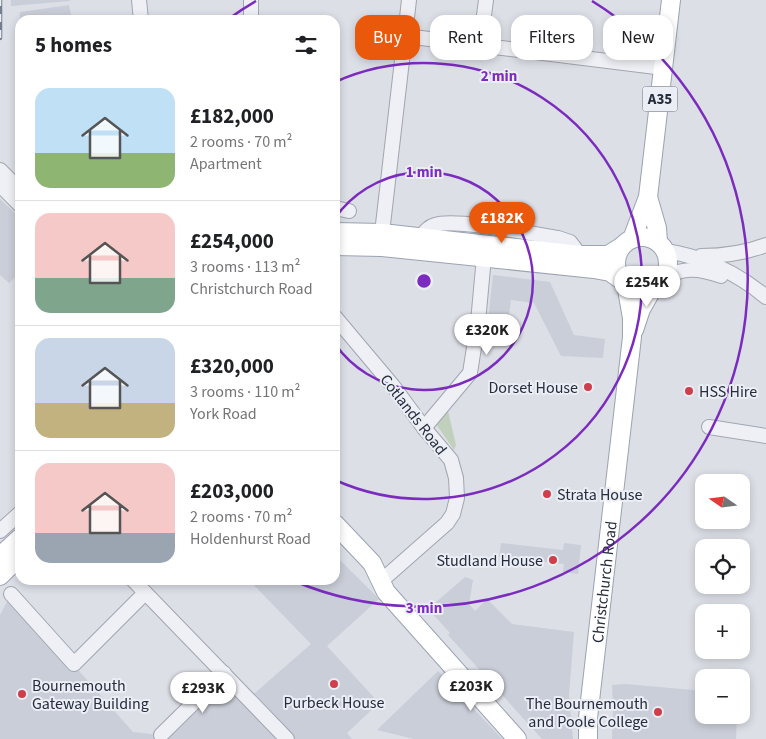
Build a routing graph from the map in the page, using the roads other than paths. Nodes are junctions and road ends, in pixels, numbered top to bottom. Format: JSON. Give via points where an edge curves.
{"nodes":[{"id":1,"x":139,"y":0,"type":"edge"},
{"id":2,"x":252,"y":0,"type":"edge"},
{"id":3,"x":409,"y":0,"type":"edge"},
{"id":4,"x":486,"y":0,"type":"edge"},
{"id":5,"x":671,"y":0,"type":"edge"},
{"id":6,"x":140,"y":15,"type":"edge"},
{"id":7,"x":251,"y":15,"type":"edge"},
{"id":8,"x":407,"y":15,"type":"edge"},
{"id":9,"x":484,"y":15,"type":"edge"},
{"id":10,"x":501,"y":49,"type":"edge"},
{"id":11,"x":402,"y":60,"type":"edge"},
{"id":12,"x":664,"y":68,"type":"junction"},
{"id":13,"x":0,"y":170,"type":"edge"},
{"id":14,"x":0,"y":185,"type":"edge"},
{"id":15,"x":15,"y":185,"type":"edge"},
{"id":16,"x":648,"y":197,"type":"junction"},
{"id":17,"x":15,"y":200,"type":"edge"},
{"id":18,"x":340,"y":232,"type":"edge"},
{"id":19,"x":382,"y":233,"type":"junction"},
{"id":20,"x":626,"y":243,"type":"junction"},
{"id":21,"x":766,"y":244,"type":"edge"},
{"id":22,"x":340,"y":246,"type":"edge"},
{"id":23,"x":662,"y":246,"type":"junction"},
{"id":24,"x":693,"y":256,"type":"junction"},
{"id":25,"x":484,"y":258,"type":"junction"},
{"id":26,"x":624,"y":282,"type":"junction"},
{"id":27,"x":658,"y":282,"type":"junction"},
{"id":28,"x":766,"y":298,"type":"edge"},
{"id":29,"x":340,"y":323,"type":"edge"},
{"id":30,"x":632,"y":337,"type":"junction"},
{"id":31,"x":709,"y":427,"type":"dead end"},
{"id":32,"x":424,"y":428,"type":"junction"},
{"id":33,"x":766,"y":436,"type":"edge"},
{"id":34,"x":15,"y":517,"type":"edge"},
{"id":35,"x":340,"y":529,"type":"edge"},
{"id":36,"x":0,"y":530,"type":"edge"},
{"id":37,"x":15,"y":542,"type":"edge"},
{"id":38,"x":340,"y":544,"type":"edge"},
{"id":39,"x":0,"y":556,"type":"edge"},
{"id":40,"x":15,"y":561,"type":"edge"},
{"id":41,"x":0,"y":576,"type":"edge"},
{"id":42,"x":380,"y":582,"type":"junction"},
{"id":43,"x":138,"y":585,"type":"edge"},
{"id":44,"x":145,"y":593,"type":"junction"},
{"id":45,"x":11,"y":594,"type":"dead end"},
{"id":46,"x":224,"y":673,"type":"junction"},
{"id":47,"x":161,"y":735,"type":"dead end"},
{"id":48,"x":287,"y":739,"type":"edge"},
{"id":49,"x":517,"y":739,"type":"edge"},
{"id":50,"x":588,"y":739,"type":"edge"}],
"edges":[{"from":1,"to":6,"type":"street"},
{"from":2,"to":7,"type":"street"},
{"from":3,"to":8,"type":"street"},
{"from":4,"to":9,"type":"street"},
{"from":5,"to":12,"type":"main road","number":"A35"},
{"from":10,"to":12,"type":"street"},
{"from":11,"to":19,"type":"street"},
{"from":12,"to":16,"type":"main road","number":"A35"},
{"from":13,"to":15,"type":"street"},
{"from":14,"to":17,"type":"street"},
{"from":16,"to":20,"type":"main road","number":"A35"},
{"from":16,"to":23,"type":"main road","number":"A35"},
{"from":18,"to":19,"type":"main road"},
{"from":19,"to":20,"type":"main road","via":[[580,255],[608,255]]},
{"from":20,"to":23,"type":"main road","via":[[640,237]]},
{"from":20,"to":26,"type":"main road","via":[[616,261],[618,275]]},
{"from":21,"to":24,"type":"street","via":[[724,256]]},
{"from":22,"to":25,"type":"main road","via":[[382,247]]},
{"from":23,"to":24,"type":"street"},
{"from":23,"to":27,"type":"main road","via":[[668,265]]},
{"from":24,"to":28,"type":"street","via":[[739,277]]},
{"from":25,"to":26,"type":"main road","via":[[594,269],[610,272]]},
{"from":25,"to":32,"type":"street","via":[[470,374]]},
{"from":26,"to":27,"type":"main road","via":[[639,289]]},
{"from":26,"to":30,"type":"main road","name":"Christchurch Road","via":[[632,318]]},
{"from":27,"to":28,"type":"street","via":[[677,271],[707,271],[731,279]]},
{"from":27,"to":30,"type":"main road","name":"Christchurch Road","via":[[641,309]]},
{"from":29,"to":32,"type":"street","name":"Cotlands Road"},
{"from":30,"to":50,"type":"main road","name":"Christchurch Road"},
{"from":31,"to":33,"type":"street"},
{"from":32,"to":42,"type":"street","name":"Cotlands Road","via":[[451,460],[457,488],[453,514]]},
{"from":34,"to":36,"type":"street"},
{"from":35,"to":42,"type":"main road","via":[[372,564]]},
{"from":37,"to":39,"type":"main road"},
{"from":38,"to":42,"type":"main road"},
{"from":40,"to":41,"type":"main road"},
{"from":42,"to":49,"type":"main road"},
{"from":43,"to":44,"type":"street"},
{"from":44,"to":45,"type":"street","via":[[74,664]]},
{"from":44,"to":46,"type":"street"},
{"from":46,"to":47,"type":"street"},
{"from":46,"to":48,"type":"street"}]}
